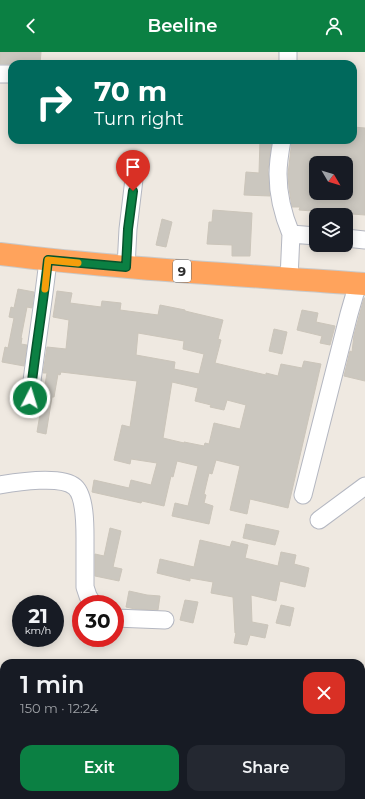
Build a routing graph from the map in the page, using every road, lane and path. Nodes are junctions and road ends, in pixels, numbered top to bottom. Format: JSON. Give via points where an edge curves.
{"nodes":[{"id":1,"x":282,"y":144,"type":"edge"},
{"id":2,"x":134,"y":178,"type":"dead end"},
{"id":3,"x":291,"y":234,"type":"junction"},
{"id":4,"x":309,"y":235,"type":"edge"},
{"id":5,"x":353,"y":239,"type":"edge"},
{"id":6,"x":365,"y":240,"type":"edge"},
{"id":7,"x":0,"y":254,"type":"edge"},
{"id":8,"x":48,"y":260,"type":"junction"},
{"id":9,"x":126,"y":267,"type":"junction"},
{"id":10,"x":289,"y":279,"type":"junction"},
{"id":11,"x":361,"y":284,"type":"edge"},
{"id":12,"x":30,"y":398,"type":"dead end"},
{"id":13,"x":0,"y":485,"type":"edge"},
{"id":14,"x":365,"y":486,"type":"edge"},
{"id":15,"x":303,"y":495,"type":"dead end"},
{"id":16,"x":319,"y":520,"type":"dead end"},
{"id":17,"x":88,"y":595,"type":"edge"},
{"id":18,"x":124,"y":618,"type":"edge"},
{"id":19,"x":165,"y":620,"type":"dead end"}],
"edges":[{"from":1,"to":3,"type":"street","via":[[278,172],[279,193]]},
{"from":2,"to":9,"type":"street"},
{"from":3,"to":4,"type":"street"},
{"from":3,"to":10,"type":"street"},
{"from":5,"to":6,"type":"street"},
{"from":7,"to":8,"type":"highway","number":"9"},
{"from":8,"to":9,"type":"highway","number":"9"},
{"from":8,"to":12,"type":"street"},
{"from":9,"to":10,"type":"highway","number":"9"},
{"from":10,"to":11,"type":"highway","number":"9"},
{"from":11,"to":15,"type":"street","via":[[349,314]]},
{"from":13,"to":17,"type":"street","via":[[61,481],[76,487],[81,497],[85,524],[85,587]]},
{"from":14,"to":16,"type":"street"},
{"from":18,"to":19,"type":"street"}]}
